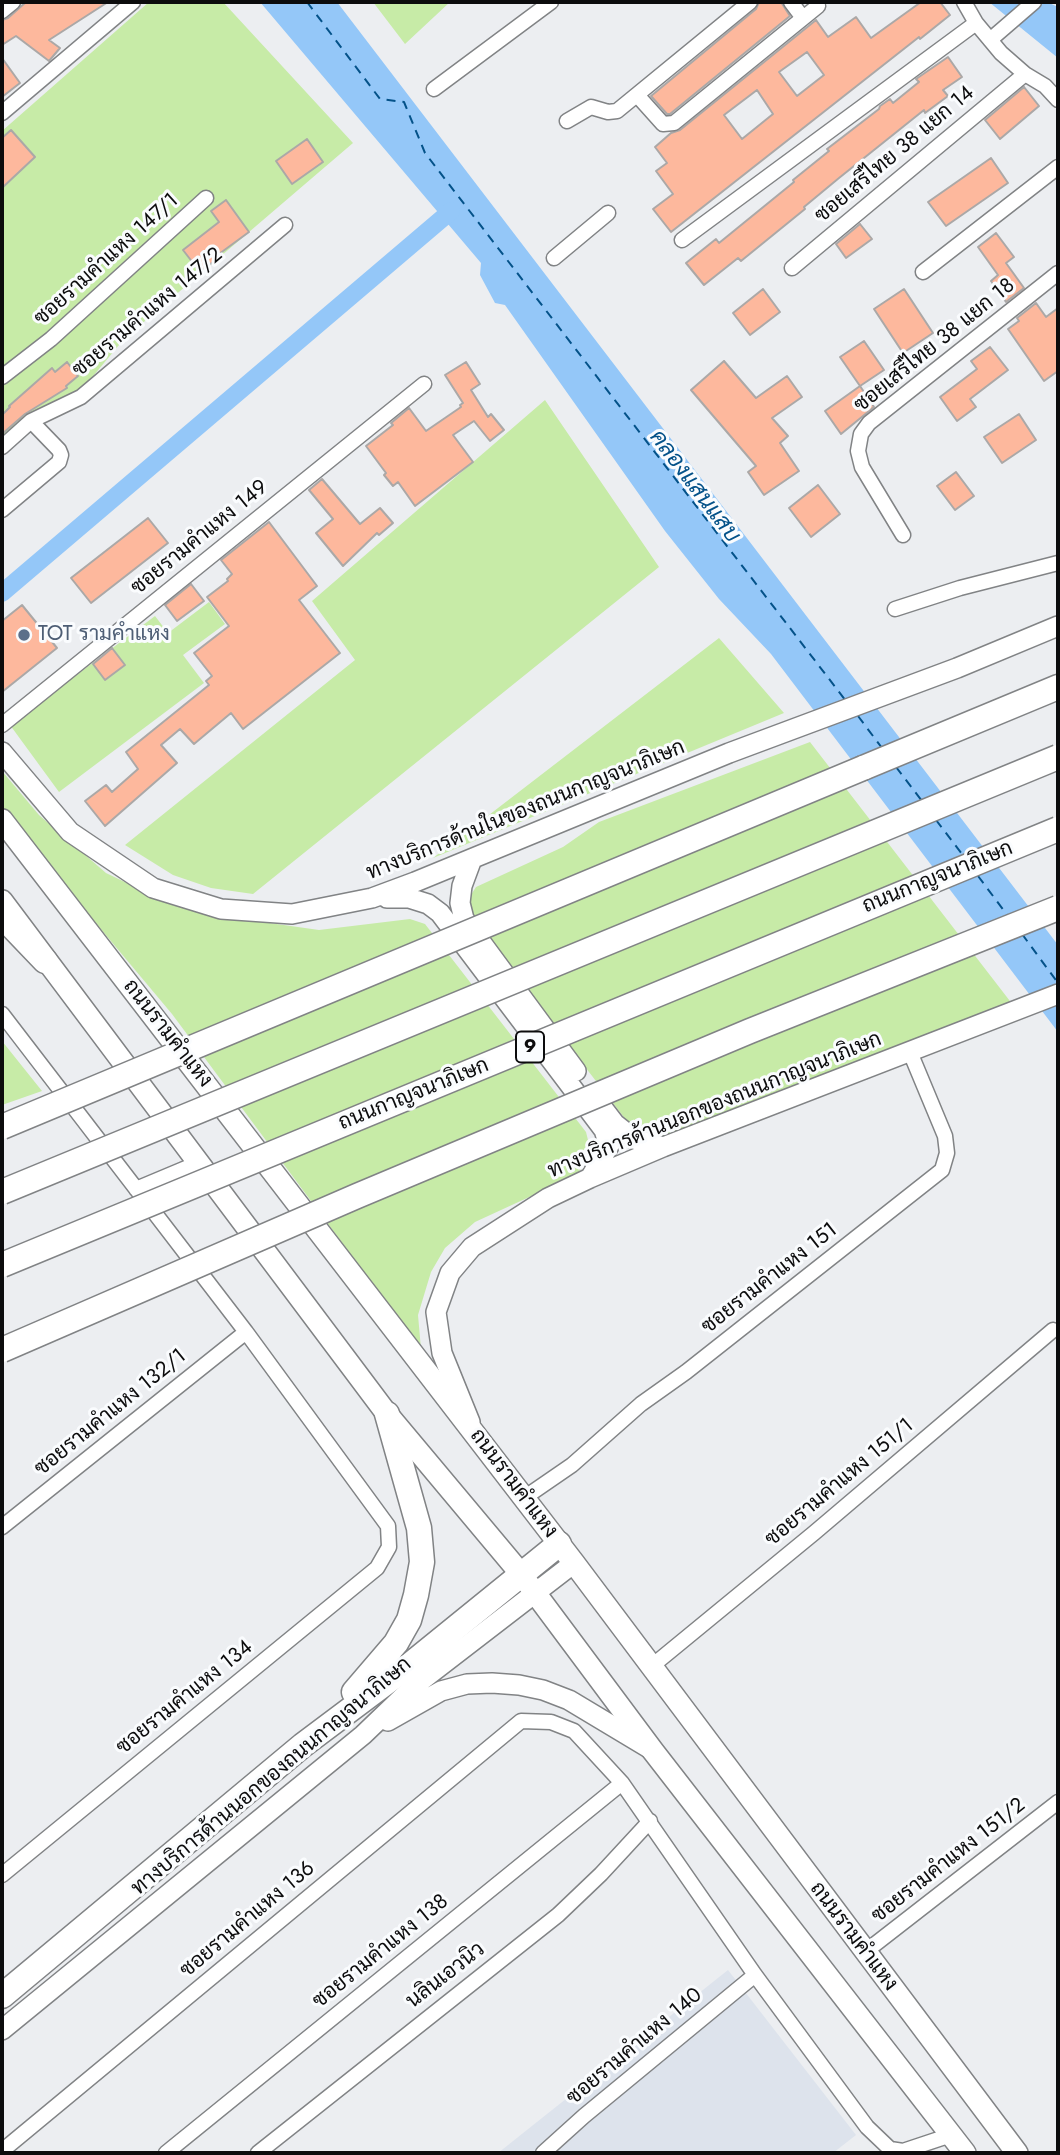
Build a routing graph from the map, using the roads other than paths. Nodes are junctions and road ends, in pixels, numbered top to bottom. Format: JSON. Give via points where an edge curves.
{"nodes":[{"id":1,"x":13,"y":2,"type":"edge"},
{"id":2,"x":133,"y":2,"type":"edge"},
{"id":3,"x":551,"y":2,"type":"edge"},
{"id":4,"x":750,"y":2,"type":"edge"},
{"id":5,"x":791,"y":2,"type":"edge"},
{"id":6,"x":964,"y":2,"type":"edge"},
{"id":7,"x":1034,"y":2,"type":"edge"},
{"id":8,"x":818,"y":6,"type":"dead end"},
{"id":9,"x":2,"y":11,"type":"edge"},
{"id":10,"x":803,"y":18,"type":"junction"},
{"id":11,"x":976,"y":23,"type":"junction"},
{"id":12,"x":990,"y":40,"type":"junction"},
{"id":13,"x":1025,"y":74,"type":"junction"},
{"id":14,"x":434,"y":89,"type":"dead end"},
{"id":15,"x":637,"y":95,"type":"junction"},
{"id":16,"x":1058,"y":100,"type":"edge"},
{"id":17,"x":2,"y":113,"type":"edge"},
{"id":18,"x":566,"y":121,"type":"dead end"},
{"id":19,"x":1058,"y":167,"type":"edge"},
{"id":20,"x":206,"y":198,"type":"dead end"},
{"id":21,"x":608,"y":213,"type":"dead end"},
{"id":22,"x":285,"y":225,"type":"dead end"},
{"id":23,"x":682,"y":240,"type":"dead end"},
{"id":24,"x":554,"y":258,"type":"dead end"},
{"id":25,"x":792,"y":268,"type":"dead end"},
{"id":26,"x":923,"y":272,"type":"dead end"},
{"id":27,"x":1058,"y":273,"type":"edge"},
{"id":28,"x":2,"y":377,"type":"edge"},
{"id":29,"x":424,"y":384,"type":"dead end"},
{"id":30,"x":32,"y":421,"type":"junction"},
{"id":31,"x":2,"y":447,"type":"edge"},
{"id":32,"x":2,"y":510,"type":"edge"},
{"id":33,"x":903,"y":534,"type":"dead end"},
{"id":34,"x":1058,"y":564,"type":"edge"},
{"id":35,"x":895,"y":609,"type":"dead end"},
{"id":36,"x":1058,"y":626,"type":"edge"},
{"id":37,"x":1058,"y":687,"type":"edge"},
{"id":38,"x":2,"y":725,"type":"edge"},
{"id":39,"x":2,"y":752,"type":"edge"},
{"id":40,"x":1058,"y":757,"type":"edge"},
{"id":41,"x":2,"y":820,"type":"edge"},
{"id":42,"x":1058,"y":829,"type":"edge"},
{"id":43,"x":472,"y":859,"type":"junction"},
{"id":44,"x":372,"y":898,"type":"junction"},
{"id":45,"x":2,"y":901,"type":"edge"},
{"id":46,"x":1058,"y":908,"type":"edge"},
{"id":47,"x":2,"y":916,"type":"edge"},
{"id":48,"x":45,"y":961,"type":"junction"},
{"id":49,"x":1058,"y":994,"type":"edge"},
{"id":50,"x":2,"y":1014,"type":"edge"},
{"id":51,"x":910,"y":1052,"type":"junction"},
{"id":52,"x":2,"y":1127,"type":"edge"},
{"id":53,"x":663,"y":1147,"type":"junction"},
{"id":54,"x":198,"y":1163,"type":"junction"},
{"id":55,"x":590,"y":1178,"type":"junction"},
{"id":56,"x":136,"y":1189,"type":"junction"},
{"id":57,"x":2,"y":1192,"type":"edge"},
{"id":58,"x":2,"y":1265,"type":"edge"},
{"id":59,"x":1053,"y":1330,"type":"dead end"},
{"id":60,"x":246,"y":1332,"type":"junction"},
{"id":61,"x":2,"y":1350,"type":"edge"},
{"id":62,"x":387,"y":1413,"type":"junction"},
{"id":63,"x":476,"y":1436,"type":"junction"},
{"id":64,"x":524,"y":1498,"type":"junction"},
{"id":65,"x":2,"y":1527,"type":"edge"},
{"id":66,"x":566,"y":1553,"type":"junction"},
{"id":67,"x":528,"y":1584,"type":"junction"},
{"id":68,"x":652,"y":1666,"type":"junction"},
{"id":69,"x":521,"y":1721,"type":"joint"},
{"id":70,"x":363,"y":1735,"type":"junction"},
{"id":71,"x":303,"y":1745,"type":"junction"},
{"id":72,"x":653,"y":1751,"type":"junction"},
{"id":73,"x":622,"y":1783,"type":"junction"},
{"id":74,"x":1058,"y":1802,"type":"edge"},
{"id":75,"x":650,"y":1821,"type":"junction"},
{"id":76,"x":2,"y":1875,"type":"edge"},
{"id":77,"x":864,"y":1952,"type":"junction"},
{"id":78,"x":755,"y":1975,"type":"junction"},
{"id":79,"x":2,"y":1996,"type":"edge"},
{"id":80,"x":2,"y":2030,"type":"edge"},
{"id":81,"x":955,"y":2146,"type":"edge"},
{"id":82,"x":2,"y":2151,"type":"edge"},
{"id":83,"x":166,"y":2153,"type":"edge"},
{"id":84,"x":258,"y":2153,"type":"edge"},
{"id":85,"x":543,"y":2153,"type":"edge"},
{"id":86,"x":1017,"y":2153,"type":"edge"}],
"edges":[{"from":1,"to":9,"type":"street"},
{"from":2,"to":17,"type":"street"},
{"from":3,"to":14,"type":"street"},
{"from":4,"to":15,"type":"street"},
{"from":5,"to":10,"type":"street"},
{"from":6,"to":11,"type":"street"},
{"from":7,"to":12,"type":"street"},
{"from":8,"to":10,"type":"street"},
{"from":10,"to":15,"type":"street","via":[[674,123],[663,124]]},
{"from":11,"to":12,"type":"street"},
{"from":11,"to":23,"type":"street"},
{"from":12,"to":13,"type":"street"},
{"from":13,"to":16,"type":"street"},
{"from":13,"to":25,"type":"street","name":"ซอยเสรีไทย 38 แยก 14"},
{"from":15,"to":18,"type":"street","via":[[617,111],[592,107]]},
{"from":19,"to":26,"type":"street"},
{"from":20,"to":28,"type":"street","name":"ซอยรามคำแหง 147/1","via":[[51,339]]},
{"from":21,"to":24,"type":"street"},
{"from":22,"to":30,"type":"street","name":"ซอยรามคำแหง 147/2","via":[[81,397]]},
{"from":27,"to":33,"type":"street","name":"ซอยเสรีไทย 38 แยก 18","via":[[861,434],[858,451],[862,467]]},
{"from":29,"to":38,"type":"street","name":"ซอยรามคำแหง 149"},
{"from":30,"to":31,"type":"street","name":"ซอยรามคำแหง 147/2"},
{"from":30,"to":32,"type":"street","via":[[59,450],[59,462]]},
{"from":34,"to":35,"type":"street"},
{"from":36,"to":43,"type":"main road","name":"ทางบริการด้านในของถนนกาญจนาภิเษก","via":[[729,753]]},
{"from":37,"to":52,"type":"highway","bridge":true},
{"from":39,"to":44,"type":"main road","name":"ทางบริการด้านในของถนนกาญจนาภิเษก","via":[[70,832],[153,888],[221,909],[261,913],[292,914]]},
{"from":40,"to":57,"type":"highway","bridge":true},
{"from":41,"to":63,"type":"main road","name":"ถนนรามคำแหง"},
{"from":42,"to":58,"type":"highway","name":"ถนนกาญจนาภิเษก","number":"9","bridge":true},
{"from":43,"to":44,"type":"main road","name":"ทางบริการด้านในของถนนกาญจนาภิเษก"},
{"from":43,"to":53,"type":"main road","via":[[462,886],[464,919],[615,1124],[634,1139]]},
{"from":44,"to":55,"type":"main road","via":[[409,898],[440,913],[604,1130],[609,1146]]},
{"from":45,"to":48,"type":"main road","name":"ถนนรามคำแหง"},
{"from":46,"to":61,"type":"highway","bridge":true,"via":[[610,1089]]},
{"from":47,"to":48,"type":"highway"},
{"from":48,"to":54,"type":"main road","name":"ถนนรามคำแหง"},
{"from":49,"to":51,"type":"main road","name":"ทางบริการด้านนอกของถนนกาญจนาภิเษก"},
{"from":50,"to":56,"type":"street"},
{"from":51,"to":53,"type":"main road","name":"ทางบริการด้านนอกของถนนกาญจนาภิเษก"},
{"from":51,"to":64,"type":"street","name":"ซอยรามคำแหง 151","via":[[946,1136],[942,1170],[641,1404],[572,1465]]},
{"from":53,"to":55,"type":"main road","name":"ทางบริการด้านนอกของถนนกาญจนาภิเษก"},
{"from":54,"to":56,"type":"street"},
{"from":54,"to":62,"type":"main road","name":"ถนนรามคำแหง"},
{"from":55,"to":63,"type":"main road","name":"ทางบริการด้านนอกของถนนกาญจนาภิเษก","via":[[548,1198],[472,1247],[450,1273],[436,1312],[442,1353]]},
{"from":56,"to":60,"type":"street"},
{"from":59,"to":68,"type":"street","name":"ซอยรามคำแหง 151/1"},
{"from":60,"to":65,"type":"street","name":"ซอยรามคำแหง 132/1"},
{"from":60,"to":76,"type":"street","name":"ซอยรามคำแหง 134","via":[[388,1526],[389,1548],[377,1568]]},
{"from":62,"to":67,"type":"main road","name":"ถนนรามคำแหง"},
{"from":62,"to":71,"type":"highway","via":[[419,1528],[422,1562],[416,1595],[396,1643]]},
{"from":63,"to":64,"type":"main road","name":"ถนนรามคำแหง"},
{"from":64,"to":66,"type":"main road","name":"ถนนรามคำแหง"},
{"from":66,"to":67,"type":"highway"},
{"from":66,"to":68,"type":"main road","name":"ถนนรามคำแหง"},
{"from":67,"to":70,"type":"main road","name":"ทางบริการด้านนอกของถนนกาญจนาภิเษก"},
{"from":67,"to":71,"type":"highway"},
{"from":67,"to":72,"type":"main road","name":"ถนนรามคำแหง"},
{"from":68,"to":77,"type":"main road","name":"ถนนรามคำแหง"},
{"from":69,"to":73,"type":"street","name":"ถนนรามคำแหง","via":[[551,1722],[574,1731]]},
{"from":69,"to":82,"type":"street","name":"ซอยรามคำแหง 136"},
{"from":70,"to":72,"type":"main road","via":[[441,1691],[492,1682],[543,1690],[569,1700]]},
{"from":70,"to":80,"type":"main road","name":"ทางบริการด้านนอกของถนนกาญจนาภิเษก"},
{"from":71,"to":79,"type":"highway"},
{"from":72,"to":81,"type":"main road","name":"ถนนรามคำแหง"},
{"from":73,"to":75,"type":"street","name":"ถนนรามคำแหง"},
{"from":73,"to":83,"type":"street","name":"ซอยรามคำแหง 138"},
{"from":74,"to":77,"type":"street","name":"ซอยรามคำแหง 151/2"},
{"from":75,"to":78,"type":"street","name":"ถนนรามคำแหง"},
{"from":75,"to":84,"type":"street","name":"นลินเอวนิว","via":[[558,1914]]},
{"from":77,"to":86,"type":"main road","name":"ถนนรามคำแหง"},
{"from":78,"to":81,"type":"street","name":"ถนนรามคำแหง","via":[[867,2127],[890,2149]]},
{"from":78,"to":85,"type":"street","name":"ซอยรามคำแหง 140"}]}
